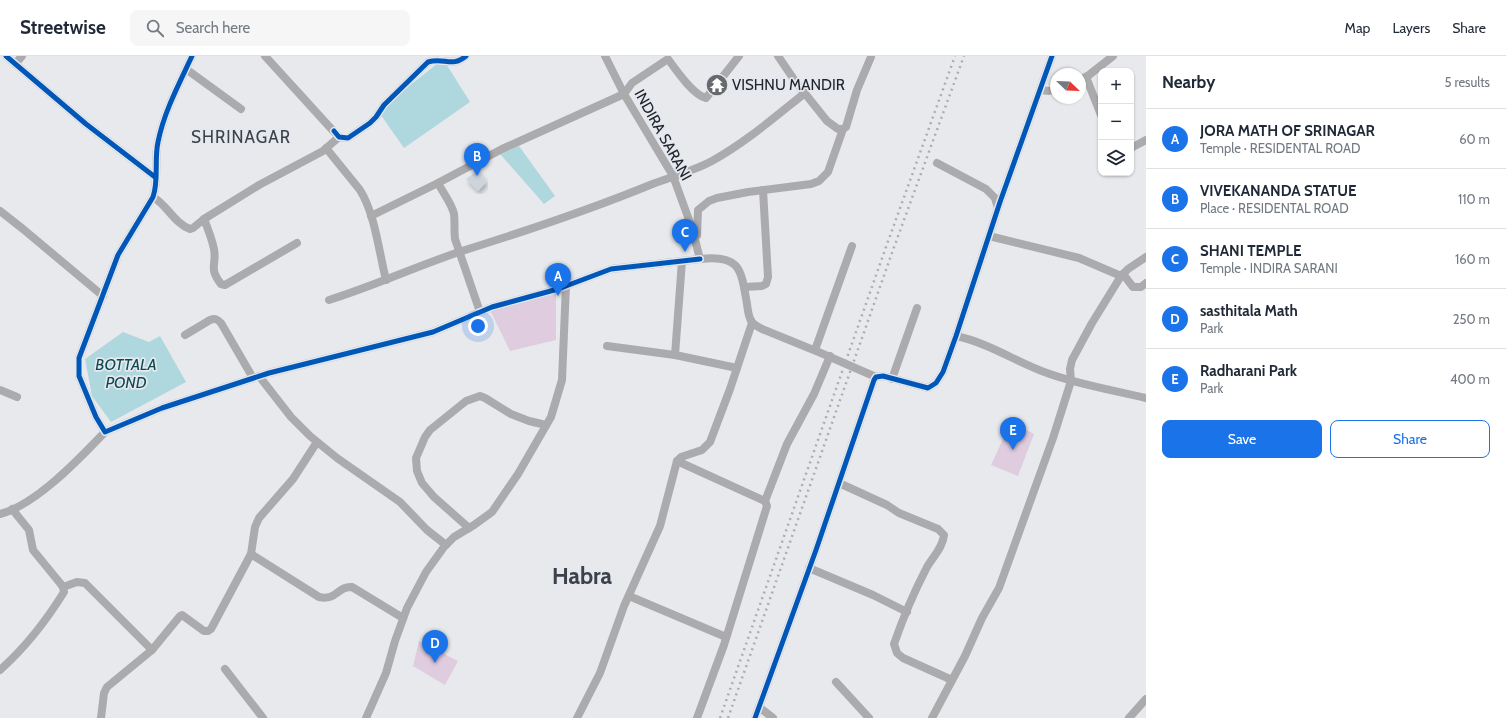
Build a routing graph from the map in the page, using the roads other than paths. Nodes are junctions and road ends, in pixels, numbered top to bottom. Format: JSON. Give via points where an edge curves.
{"nodes":[{"id":1,"x":6,"y":56,"type":"edge"},
{"id":2,"x":22,"y":56,"type":"edge"},
{"id":3,"x":192,"y":56,"type":"edge"},
{"id":4,"x":466,"y":56,"type":"edge"},
{"id":5,"x":605,"y":56,"type":"edge"},
{"id":6,"x":740,"y":56,"type":"edge"},
{"id":7,"x":778,"y":56,"type":"edge"},
{"id":8,"x":1052,"y":56,"type":"edge"},
{"id":9,"x":1113,"y":56,"type":"edge"},
{"id":10,"x":269,"y":57,"type":"edge"},
{"id":11,"x":871,"y":57,"type":"edge"},
{"id":12,"x":668,"y":58,"type":"edge"},
{"id":13,"x":15,"y":64,"type":"junction"},
{"id":14,"x":186,"y":69,"type":"junction"},
{"id":15,"x":1086,"y":77,"type":"edge"},
{"id":16,"x":1086,"y":85,"type":"edge"},
{"id":17,"x":1040,"y":90,"type":"junction"},
{"id":18,"x":1050,"y":91,"type":"edge"},
{"id":19,"x":805,"y":93,"type":"junction"},
{"id":20,"x":624,"y":94,"type":"junction"},
{"id":21,"x":241,"y":109,"type":"dead end"},
{"id":22,"x":1098,"y":109,"type":"edge"},
{"id":23,"x":843,"y":130,"type":"junction"},
{"id":24,"x":339,"y":137,"type":"junction"},
{"id":25,"x":1146,"y":140,"type":"edge"},
{"id":26,"x":1134,"y":146,"type":"edge"},
{"id":27,"x":326,"y":148,"type":"junction"},
{"id":28,"x":937,"y":163,"type":"dead end"},
{"id":29,"x":673,"y":176,"type":"junction"},
{"id":30,"x":155,"y":177,"type":"junction"},
{"id":31,"x":438,"y":183,"type":"junction"},
{"id":32,"x":763,"y":190,"type":"junction"},
{"id":33,"x":153,"y":197,"type":"junction"},
{"id":34,"x":998,"y":208,"type":"junction"},
{"id":35,"x":0,"y":211,"type":"edge"},
{"id":36,"x":371,"y":216,"type":"junction"},
{"id":37,"x":204,"y":219,"type":"junction"},
{"id":38,"x":989,"y":236,"type":"junction"},
{"id":39,"x":297,"y":243,"type":"dead end"},
{"id":40,"x":852,"y":246,"type":"dead end"},
{"id":41,"x":698,"y":249,"type":"junction"},
{"id":42,"x":460,"y":252,"type":"junction"},
{"id":43,"x":1146,"y":257,"type":"edge"},
{"id":44,"x":700,"y":259,"type":"junction"},
{"id":45,"x":682,"y":261,"type":"junction"},
{"id":46,"x":1122,"y":275,"type":"junction"},
{"id":47,"x":386,"y":280,"type":"junction"},
{"id":48,"x":1146,"y":283,"type":"edge"},
{"id":49,"x":566,"y":285,"type":"junction"},
{"id":50,"x":744,"y":287,"type":"junction"},
{"id":51,"x":103,"y":296,"type":"junction"},
{"id":52,"x":329,"y":300,"type":"dead end"},
{"id":53,"x":918,"y":308,"type":"dead end"},
{"id":54,"x":480,"y":312,"type":"junction"},
{"id":55,"x":752,"y":323,"type":"junction"},
{"id":56,"x":185,"y":335,"type":"dead end"},
{"id":57,"x":956,"y":336,"type":"junction"},
{"id":58,"x":607,"y":346,"type":"dead end"},
{"id":59,"x":815,"y":350,"type":"junction"},
{"id":60,"x":675,"y":355,"type":"junction"},
{"id":61,"x":830,"y":356,"type":"junction"},
{"id":62,"x":737,"y":368,"type":"junction"},
{"id":63,"x":256,"y":377,"type":"junction"},
{"id":64,"x":876,"y":377,"type":"junction"},
{"id":65,"x":892,"y":379,"type":"junction"},
{"id":66,"x":1071,"y":381,"type":"junction"},
{"id":67,"x":0,"y":390,"type":"edge"},
{"id":68,"x":17,"y":397,"type":"dead end"},
{"id":69,"x":1146,"y":398,"type":"edge"},
{"id":70,"x":546,"y":425,"type":"junction"},
{"id":71,"x":105,"y":432,"type":"junction"},
{"id":72,"x":317,"y":442,"type":"junction"},
{"id":73,"x":677,"y":461,"type":"junction"},
{"id":74,"x":838,"y":483,"type":"junction"},
{"id":75,"x":765,"y":500,"type":"junction"},
{"id":76,"x":12,"y":509,"type":"junction"},
{"id":77,"x":0,"y":514,"type":"edge"},
{"id":78,"x":469,"y":528,"type":"junction"},
{"id":79,"x":446,"y":544,"type":"junction"},
{"id":80,"x":250,"y":554,"type":"junction"},
{"id":81,"x":809,"y":568,"type":"junction"},
{"id":82,"x":63,"y":587,"type":"junction"},
{"id":83,"x":629,"y":596,"type":"junction"},
{"id":84,"x":907,"y":612,"type":"junction"},
{"id":85,"x":403,"y":618,"type":"junction"},
{"id":86,"x":726,"y":637,"type":"junction"},
{"id":87,"x":152,"y":650,"type":"junction"},
{"id":88,"x":225,"y":669,"type":"dead end"},
{"id":89,"x":0,"y":670,"type":"edge"},
{"id":90,"x":952,"y":680,"type":"junction"},
{"id":91,"x":836,"y":682,"type":"dead end"},
{"id":92,"x":1146,"y":699,"type":"edge"},
{"id":93,"x":759,"y":707,"type":"junction"},
{"id":94,"x":102,"y":718,"type":"edge"},
{"id":95,"x":262,"y":718,"type":"edge"},
{"id":96,"x":366,"y":718,"type":"edge"},
{"id":97,"x":577,"y":718,"type":"edge"},
{"id":98,"x":697,"y":718,"type":"edge"},
{"id":99,"x":755,"y":718,"type":"edge"},
{"id":100,"x":773,"y":718,"type":"edge"},
{"id":101,"x":870,"y":718,"type":"edge"},
{"id":102,"x":932,"y":718,"type":"edge"},
{"id":103,"x":1129,"y":718,"type":"edge"}],
"edges":[{"from":1,"to":13,"type":"street"},
{"from":2,"to":13,"type":"street"},
{"from":3,"to":14,"type":"street"},
{"from":4,"to":24,"type":"street","via":[[453,63],[435,60],[428,62],[384,105],[370,123],[348,138]]},
{"from":5,"to":20,"type":"street","name":"INDIRA SARANI"},
{"from":6,"to":12,"type":"street","via":[[706,98],[688,84]]},
{"from":7,"to":19,"type":"street"},
{"from":8,"to":17,"type":"street"},
{"from":9,"to":15,"type":"street"},
{"from":10,"to":24,"type":"street"},
{"from":11,"to":23,"type":"street"},
{"from":12,"to":20,"type":"street","via":[[632,83]]},
{"from":13,"to":30,"type":"street","via":[[86,124]]},
{"from":14,"to":21,"type":"street"},
{"from":14,"to":30,"type":"street","via":[[160,134]]},
{"from":16,"to":22,"type":"street"},
{"from":17,"to":18,"type":"street"},
{"from":17,"to":34,"type":"street"},
{"from":19,"to":23,"type":"street","via":[[831,125]]},
{"from":19,"to":29,"type":"street","via":[[751,136],[714,160],[694,170]]},
{"from":20,"to":29,"type":"street","name":"INDIRA SARANI"},
{"from":20,"to":31,"type":"street","via":[[502,149]]},
{"from":23,"to":32,"type":"street","via":[[828,172],[820,181]]},
{"from":24,"to":27,"type":"street"},
{"from":25,"to":26,"type":"street"},
{"from":27,"to":36,"type":"street","via":[[360,190]]},
{"from":27,"to":37,"type":"street"},
{"from":28,"to":34,"type":"street","via":[[986,188],[995,198]]},
{"from":29,"to":41,"type":"street","name":"INDIRA SARANI"},
{"from":29,"to":42,"type":"street","via":[[615,199]]},
{"from":30,"to":33,"type":"street","via":[[156,189]]},
{"from":31,"to":36,"type":"street"},
{"from":31,"to":42,"type":"street","via":[[453,212],[453,229]]},
{"from":32,"to":41,"type":"street","via":[[717,198],[698,210]]},
{"from":32,"to":50,"type":"street","via":[[768,277],[766,284],[762,286]]},
{"from":33,"to":37,"type":"street","via":[[186,228],[194,228]]},
{"from":33,"to":51,"type":"street","via":[[123,245]]},
{"from":34,"to":38,"type":"street"},
{"from":35,"to":51,"type":"street"},
{"from":36,"to":47,"type":"street"},
{"from":37,"to":39,"type":"street","via":[[215,251],[213,272],[221,284],[230,283]]},
{"from":38,"to":46,"type":"street","via":[[1079,258]]},
{"from":38,"to":57,"type":"street"},
{"from":40,"to":59,"type":"street"},
{"from":41,"to":44,"type":"street","name":"INDIRA SARANI"},
{"from":42,"to":47,"type":"street"},
{"from":42,"to":54,"type":"street"},
{"from":43,"to":46,"type":"street"},
{"from":44,"to":45,"type":"street"},
{"from":44,"to":50,"type":"street","via":[[715,257],[731,262],[742,274]]},
{"from":45,"to":49,"type":"street","via":[[611,269]]},
{"from":45,"to":60,"type":"street"},
{"from":46,"to":48,"type":"street","via":[[1133,287],[1141,287]]},
{"from":46,"to":66,"type":"street","via":[[1072,360]]},
{"from":47,"to":52,"type":"street"},
{"from":49,"to":54,"type":"street"},
{"from":49,"to":70,"type":"street","via":[[562,380],[551,417]]},
{"from":50,"to":55,"type":"street"},
{"from":51,"to":71,"type":"street","via":[[83,345],[78,367],[79,376],[96,417]]},
{"from":53,"to":65,"type":"street"},
{"from":54,"to":63,"type":"street","via":[[433,332]]},
{"from":55,"to":59,"type":"street"},
{"from":55,"to":62,"type":"street"},
{"from":56,"to":63,"type":"street","via":[[214,318],[221,323]]},
{"from":57,"to":65,"type":"street","via":[[943,372],[932,386],[922,387]]},
{"from":57,"to":66,"type":"street","via":[[980,343]]},
{"from":58,"to":60,"type":"street"},
{"from":59,"to":61,"type":"street"},
{"from":60,"to":62,"type":"street"},
{"from":61,"to":64,"type":"street"},
{"from":61,"to":75,"type":"street","via":[[814,394],[787,444]]},
{"from":62,"to":73,"type":"street","via":[[710,442],[702,450],[681,457]]},
{"from":63,"to":71,"type":"street","via":[[162,408]]},
{"from":63,"to":72,"type":"street"},
{"from":64,"to":65,"type":"street"},
{"from":64,"to":74,"type":"street"},
{"from":66,"to":69,"type":"street"},
{"from":66,"to":90,"type":"street","via":[[999,588]]},
{"from":67,"to":68,"type":"street"},
{"from":70,"to":78,"type":"street","via":[[499,502],[484,519]]},
{"from":70,"to":78,"type":"street","via":[[511,414],[480,396],[466,401],[425,436],[416,458],[417,471],[422,483]]},
{"from":71,"to":76,"type":"street","via":[[42,491]]},
{"from":72,"to":79,"type":"street","via":[[400,502],[427,530]]},
{"from":72,"to":80,"type":"street","via":[[293,479],[259,518]]},
{"from":73,"to":75,"type":"street"},
{"from":73,"to":83,"type":"street","via":[[660,526]]},
{"from":74,"to":81,"type":"street"},
{"from":74,"to":84,"type":"street","via":[[938,529],[944,535],[942,544],[927,566]]},
{"from":75,"to":86,"type":"street","via":[[766,512]]},
{"from":76,"to":77,"type":"street"},
{"from":76,"to":82,"type":"street","via":[[29,530],[33,550]]},
{"from":78,"to":79,"type":"street"},
{"from":79,"to":85,"type":"street","via":[[426,572]]},
{"from":80,"to":85,"type":"street","via":[[319,597],[330,598],[347,587],[352,587]]},
{"from":80,"to":87,"type":"street","via":[[211,629],[204,631],[182,615]]},
{"from":81,"to":84,"type":"street"},
{"from":81,"to":93,"type":"street"},
{"from":82,"to":87,"type":"street","via":[[77,582],[85,583]]},
{"from":82,"to":89,"type":"street","via":[[64,592],[45,621],[27,644]]},
{"from":83,"to":86,"type":"street"},
{"from":83,"to":97,"type":"street","via":[[600,673]]},
{"from":84,"to":90,"type":"street","via":[[894,644],[896,653]]},
{"from":85,"to":96,"type":"street","via":[[386,672]]},
{"from":86,"to":98,"type":"street"},
{"from":87,"to":94,"type":"street","via":[[107,687],[104,693]]},
{"from":88,"to":95,"type":"street"},
{"from":90,"to":102,"type":"street"},
{"from":91,"to":101,"type":"street"},
{"from":92,"to":103,"type":"street"},
{"from":93,"to":99,"type":"street"},
{"from":93,"to":100,"type":"street"}]}
